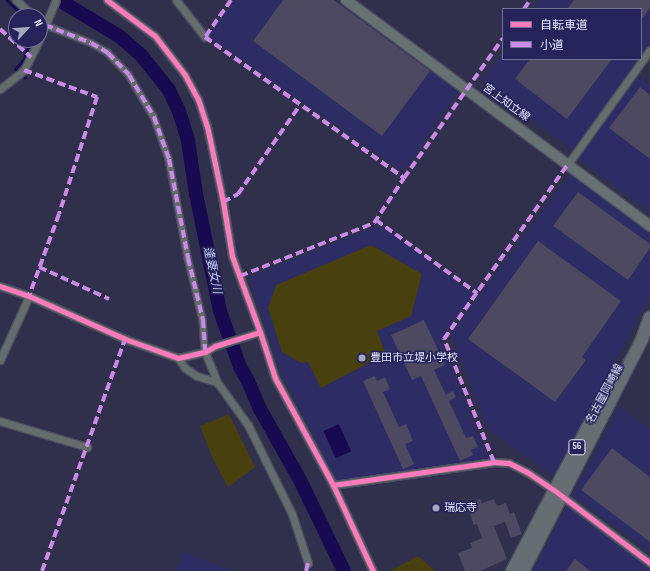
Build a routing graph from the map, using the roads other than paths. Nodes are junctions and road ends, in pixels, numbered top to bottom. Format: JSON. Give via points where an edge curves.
{"nodes":[{"id":1,"x":16,"y":0,"type":"edge"},
{"id":2,"x":56,"y":0,"type":"edge"},
{"id":3,"x":107,"y":0,"type":"edge"},
{"id":4,"x":176,"y":0,"type":"edge"},
{"id":5,"x":346,"y":0,"type":"edge"},
{"id":6,"x":25,"y":8,"type":"edge"},
{"id":7,"x":48,"y":15,"type":"edge"},
{"id":8,"x":48,"y":24,"type":"edge"},
{"id":9,"x":205,"y":37,"type":"dead end"},
{"id":10,"x":35,"y":48,"type":"edge"},
{"id":11,"x":650,"y":50,"type":"edge"},
{"id":12,"x":0,"y":89,"type":"edge"},
{"id":13,"x":568,"y":164,"type":"junction"},
{"id":14,"x":650,"y":226,"type":"edge"},
{"id":15,"x":0,"y":286,"type":"edge"},
{"id":16,"x":29,"y":296,"type":"junction"},
{"id":17,"x":648,"y":321,"type":"edge"},
{"id":18,"x":256,"y":333,"type":"junction"},
{"id":19,"x":205,"y":352,"type":"junction"},
{"id":20,"x":178,"y":358,"type":"junction"},
{"id":21,"x":0,"y":360,"type":"edge"},
{"id":22,"x":217,"y":382,"type":"junction"},
{"id":23,"x":0,"y":421,"type":"edge"},
{"id":24,"x":87,"y":447,"type":"dead end"},
{"id":25,"x":333,"y":485,"type":"junction"},
{"id":26,"x":558,"y":494,"type":"junction"},
{"id":27,"x":308,"y":563,"type":"dead end"},
{"id":28,"x":650,"y":563,"type":"edge"},
{"id":29,"x":373,"y":571,"type":"edge"},
{"id":30,"x":512,"y":571,"type":"edge"},
{"id":31,"x":523,"y":571,"type":"edge"}],
"edges":[{"from":1,"to":6,"type":"street"},
{"from":2,"to":7,"type":"street"},
{"from":3,"to":18,"type":"street","via":[[155,36],[185,74],[198,99],[207,126],[224,202],[232,256]]},
{"from":4,"to":9,"type":"street"},
{"from":5,"to":13,"type":"main road","name":"宮上知立線"},
{"from":8,"to":19,"type":"street","via":[[108,52],[130,75],[154,117],[169,159],[203,320]]},
{"from":10,"to":12,"type":"street","via":[[24,70]]},
{"from":11,"to":13,"type":"street"},
{"from":13,"to":14,"type":"main road","name":"宮上知立線"},
{"from":15,"to":16,"type":"street"},
{"from":16,"to":20,"type":"street","via":[[126,339]]},
{"from":16,"to":21,"type":"street"},
{"from":17,"to":26,"type":"main road","name":"名古屋岡崎線","number":"56","via":[[642,339]]},
{"from":18,"to":19,"type":"street","via":[[215,346]]},
{"from":18,"to":25,"type":"street","via":[[276,378]]},
{"from":19,"to":20,"type":"street"},
{"from":19,"to":22,"type":"street"},
{"from":20,"to":22,"type":"street","via":[[185,368],[197,376]]},
{"from":22,"to":27,"type":"street","via":[[248,425],[292,514]]},
{"from":23,"to":24,"type":"street"},
{"from":25,"to":26,"type":"street","via":[[494,462],[509,463],[527,472]]},
{"from":25,"to":29,"type":"street"},
{"from":26,"to":28,"type":"street"},
{"from":26,"to":30,"type":"main road","name":"名古屋岡崎線","number":"56"},
{"from":26,"to":31,"type":"main road","name":"名古屋岡崎線","number":"56"}]}
